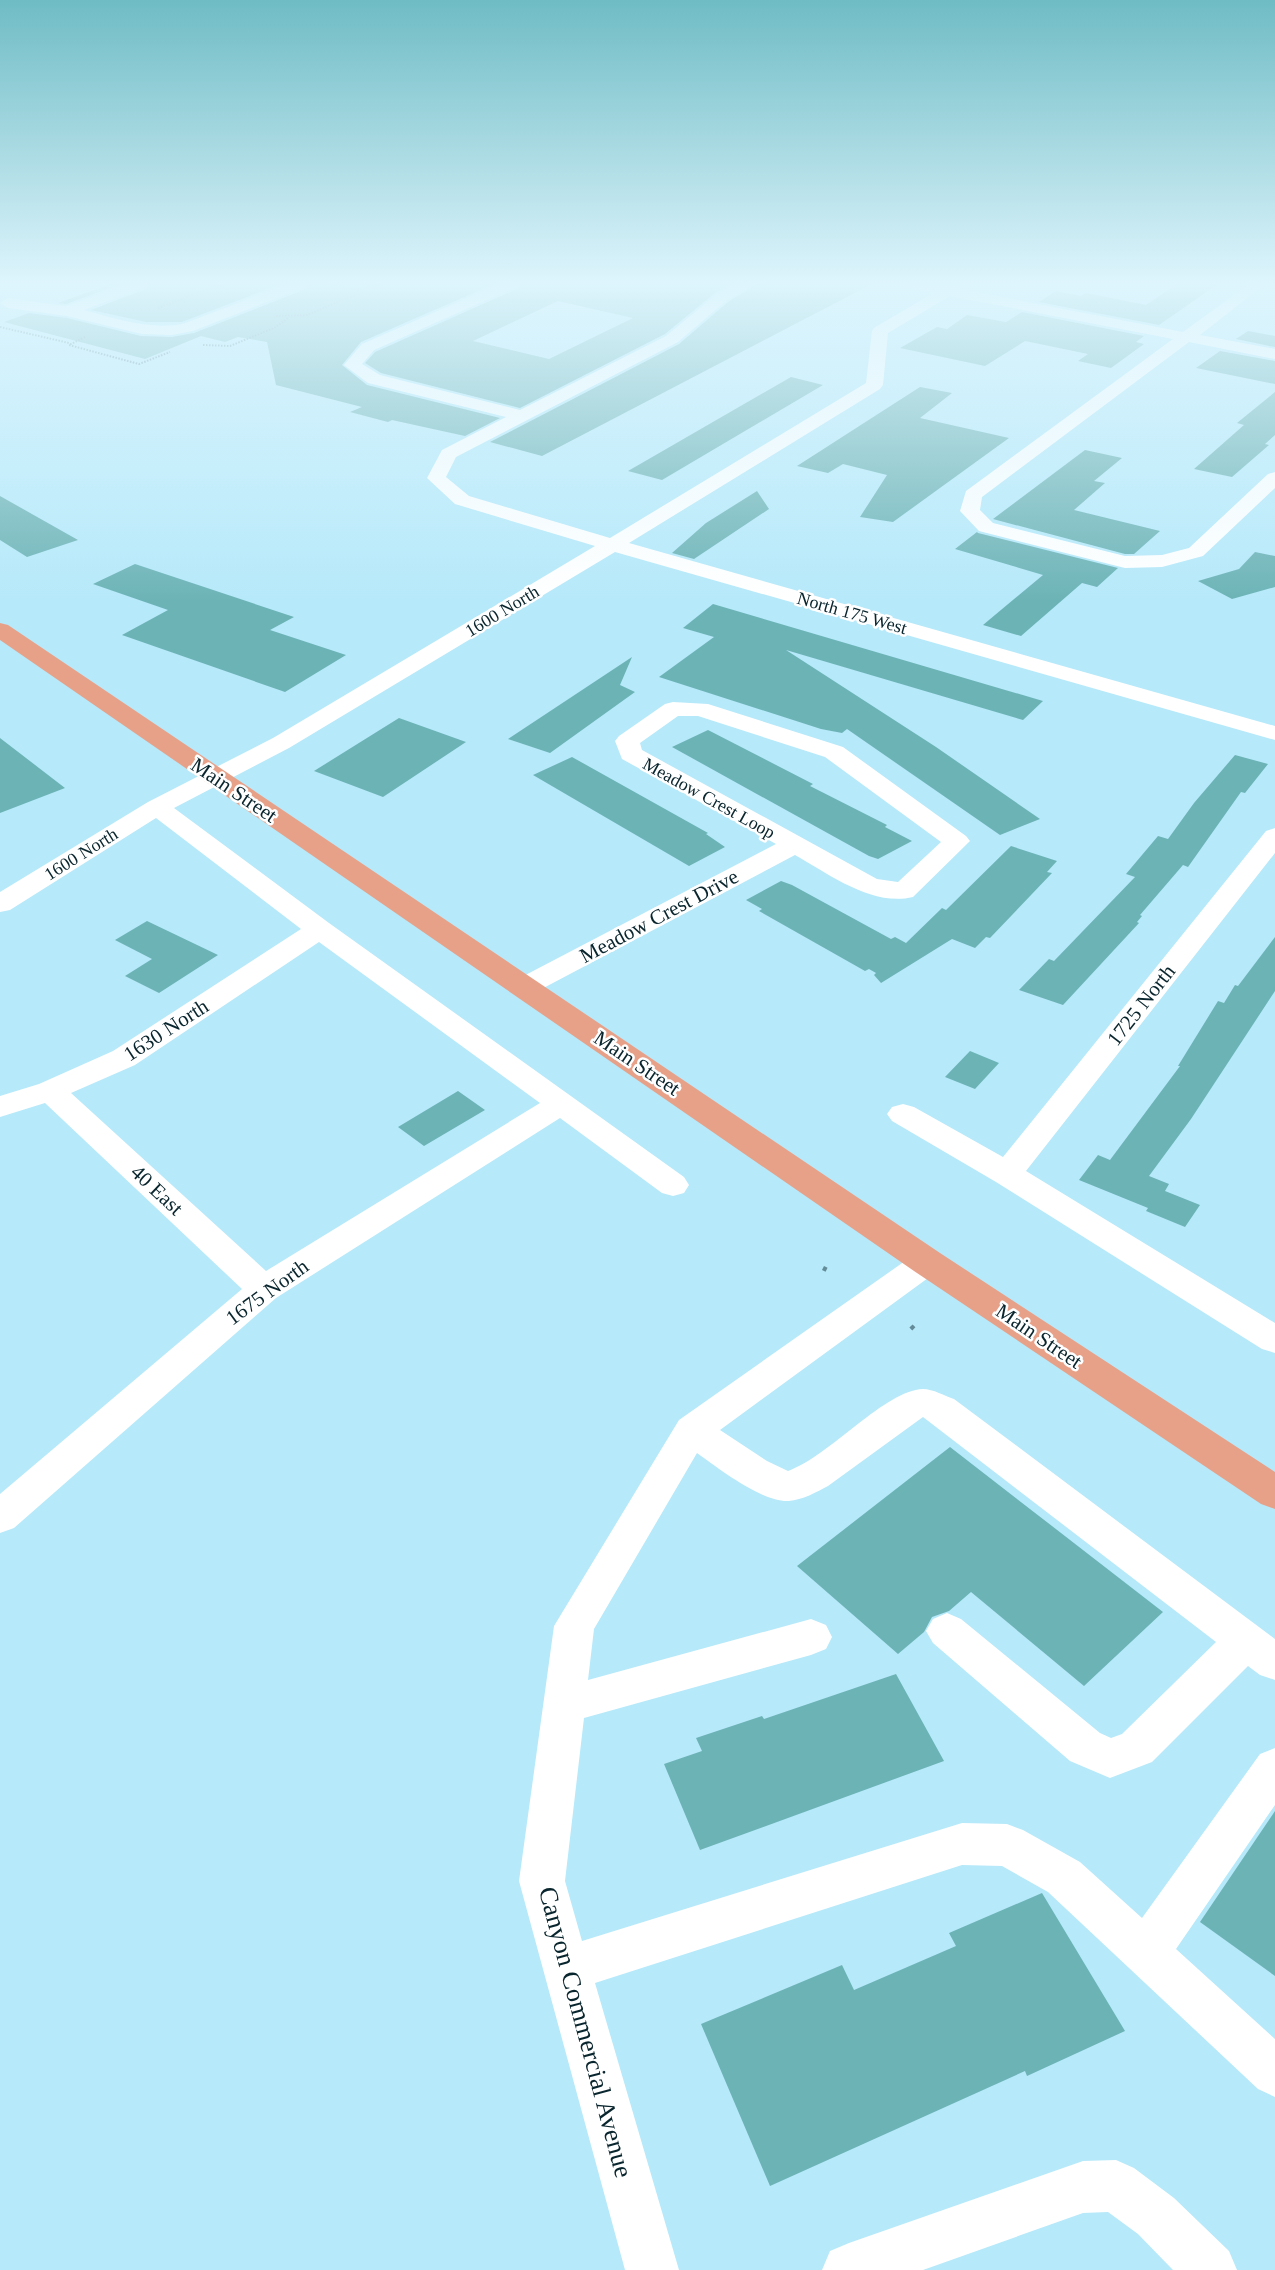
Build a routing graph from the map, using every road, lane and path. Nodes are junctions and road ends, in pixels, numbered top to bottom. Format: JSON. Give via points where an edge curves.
{"nodes":[{"id":1,"x":415,"y":390,"type":"edge"},
{"id":2,"x":573,"y":390,"type":"edge"},
{"id":3,"x":866,"y":390,"type":"edge"},
{"id":4,"x":1116,"y":390,"type":"edge"},
{"id":5,"x":522,"y":416,"type":"junction"},
{"id":6,"x":1275,"y":478,"type":"edge"},
{"id":7,"x":612,"y":545,"type":"junction"},
{"id":8,"x":0,"y":630,"type":"edge"},
{"id":9,"x":1275,"y":733,"type":"edge"},
{"id":10,"x":216,"y":778,"type":"junction"},
{"id":11,"x":157,"y":807,"type":"junction"},
{"id":12,"x":1275,"y":836,"type":"edge"},
{"id":13,"x":794,"y":845,"type":"junction"},
{"id":14,"x":0,"y":904,"type":"edge"},
{"id":15,"x":319,"y":929,"type":"junction"},
{"id":16,"x":524,"y":987,"type":"junction"},
{"id":17,"x":50,"y":1091,"type":"junction"},
{"id":18,"x":561,"y":1104,"type":"junction"},
{"id":19,"x":0,"y":1107,"type":"edge"},
{"id":20,"x":903,"y":1114,"type":"dead end"},
{"id":21,"x":1007,"y":1174,"type":"junction"},
{"id":22,"x":673,"y":1185,"type":"dead end"},
{"id":23,"x":927,"y":1262,"type":"junction"},
{"id":24,"x":264,"y":1289,"type":"junction"},
{"id":25,"x":910,"y":1326,"type":"dead end"},
{"id":26,"x":915,"y":1330,"type":"dead end"},
{"id":27,"x":1275,"y":1340,"type":"edge"},
{"id":28,"x":692,"y":1430,"type":"junction"},
{"id":29,"x":1275,"y":1493,"type":"edge"},
{"id":30,"x":0,"y":1517,"type":"edge"},
{"id":31,"x":947,"y":1631,"type":"dead end"},
{"id":32,"x":811,"y":1638,"type":"dead end"},
{"id":33,"x":1260,"y":1652,"type":"edge"},
{"id":34,"x":564,"y":1705,"type":"junction"},
{"id":35,"x":1275,"y":1768,"type":"edge"},
{"id":36,"x":1146,"y":1953,"type":"junction"},
{"id":37,"x":567,"y":1969,"type":"junction"},
{"id":38,"x":1275,"y":2072,"type":"edge"},
{"id":39,"x":652,"y":2270,"type":"edge"},
{"id":40,"x":849,"y":2270,"type":"edge"},
{"id":41,"x":1210,"y":2270,"type":"edge"}],
"edges":[{"from":1,"to":5,"type":"street"},
{"from":2,"to":5,"type":"street"},
{"from":3,"to":7,"type":"street","name":"1600 North"},
{"from":4,"to":6,"type":"street","via":[[973,495],[970,511],[986,527],[1125,562],[1162,561],[1196,552]]},
{"from":5,"to":7,"type":"street","name":"North 175 West","via":[[449,454],[435,478],[462,500]]},
{"from":7,"to":9,"type":"street","name":"North 175 West"},
{"from":7,"to":10,"type":"street","name":"1600 North"},
{"from":8,"to":10,"type":"main road","name":"Main Street"},
{"from":10,"to":11,"type":"street","name":"1600 North"},
{"from":10,"to":16,"type":"main road","name":"Main Street"},
{"from":11,"to":14,"type":"street","name":"1600 North"},
{"from":11,"to":15,"type":"street"},
{"from":12,"to":21,"type":"street","name":"1725 North"},
{"from":13,"to":13,"type":"street","name":"Meadow Crest Loop","via":[[870,886],[904,891],[957,842],[834,752],[700,709],[673,709],[627,741],[631,754]]},
{"from":13,"to":16,"type":"street","name":"Meadow Crest Drive"},
{"from":15,"to":17,"type":"street","name":"1630 North","via":[[124,1058]]},
{"from":15,"to":18,"type":"street"},
{"from":16,"to":23,"type":"main road","name":"Main Street"},
{"from":17,"to":19,"type":"street","name":"1630 North"},
{"from":17,"to":24,"type":"street","name":"40 East"},
{"from":18,"to":22,"type":"street"},
{"from":18,"to":24,"type":"street","name":"1675 North"},
{"from":20,"to":21,"type":"street"},
{"from":21,"to":27,"type":"street"},
{"from":23,"to":28,"type":"street","name":"Canyon Commercial Avenue"},
{"from":23,"to":29,"type":"main road","name":"Main Street"},
{"from":24,"to":30,"type":"street","name":"1675 North"},
{"from":25,"to":26,"type":"path"},
{"from":28,"to":33,"type":"street","via":[[765,1478],[788,1486],[813,1478],[911,1405],[925,1403],[941,1409]]},
{"from":28,"to":34,"type":"street","name":"Canyon Commercial Avenue","via":[[574,1626]]},
{"from":31,"to":33,"type":"street","via":[[1085,1747],[1110,1758],[1137,1748]]},
{"from":32,"to":34,"type":"street"},
{"from":34,"to":37,"type":"street","name":"Canyon Commercial Avenue","via":[[542,1881]]},
{"from":35,"to":36,"type":"street"},
{"from":36,"to":37,"type":"street","via":[[1064,1877],[1007,1845],[962,1844]]},
{"from":36,"to":38,"type":"street"},
{"from":37,"to":39,"type":"street","name":"Canyon Commercial Avenue"},
{"from":40,"to":41,"type":"street","via":[[1083,2187],[1116,2187],[1156,2216]]}]}
